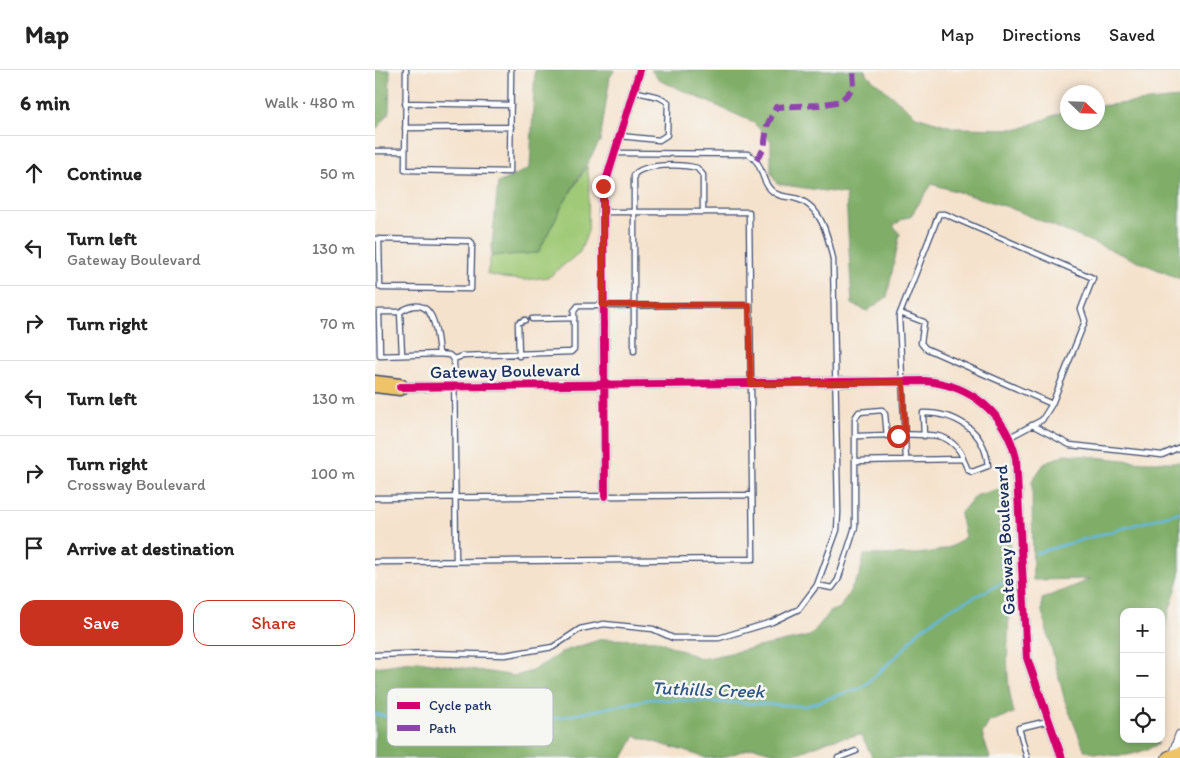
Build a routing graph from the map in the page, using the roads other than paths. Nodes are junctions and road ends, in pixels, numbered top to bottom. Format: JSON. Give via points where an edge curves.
{"nodes":[{"id":1,"x":406,"y":70,"type":"edge"},
{"id":2,"x":511,"y":70,"type":"edge"},
{"id":3,"x":640,"y":70,"type":"edge"},
{"id":4,"x":633,"y":91,"type":"junction"},
{"id":5,"x":405,"y":104,"type":"junction"},
{"id":6,"x":511,"y":105,"type":"junction"},
{"id":7,"x":511,"y":127,"type":"junction"},
{"id":8,"x":405,"y":128,"type":"junction"},
{"id":9,"x":619,"y":136,"type":"junction"},
{"id":10,"x":375,"y":151,"type":"edge"},
{"id":11,"x":405,"y":151,"type":"junction"},
{"id":12,"x":613,"y":153,"type":"junction"},
{"id":13,"x":602,"y":212,"type":"junction"},
{"id":14,"x":633,"y":212,"type":"junction"},
{"id":15,"x":703,"y":212,"type":"junction"},
{"id":16,"x":377,"y":239,"type":"edge"},
{"id":17,"x":603,"y":305,"type":"junction"},
{"id":18,"x":635,"y":305,"type":"junction"},
{"id":19,"x":749,"y":305,"type":"junction"},
{"id":20,"x":400,"y":312,"type":"junction"},
{"id":21,"x":901,"y":313,"type":"junction"},
{"id":22,"x":573,"y":318,"type":"junction"},
{"id":23,"x":532,"y":319,"type":"dead end"},
{"id":24,"x":525,"y":320,"type":"dead end"},
{"id":25,"x":634,"y":351,"type":"dead end"},
{"id":26,"x":402,"y":354,"type":"junction"},
{"id":27,"x":439,"y":354,"type":"junction"},
{"id":28,"x":519,"y":356,"type":"junction"},
{"id":29,"x":454,"y":359,"type":"junction"},
{"id":30,"x":837,"y":382,"type":"junction"},
{"id":31,"x":903,"y":382,"type":"junction"},
{"id":32,"x":375,"y":384,"type":"edge"},
{"id":33,"x":751,"y":384,"type":"junction"},
{"id":34,"x":605,"y":385,"type":"junction"},
{"id":35,"x":400,"y":387,"type":"joint"},
{"id":36,"x":455,"y":387,"type":"junction"},
{"id":37,"x":1051,"y":404,"type":"junction"},
{"id":38,"x":1032,"y":425,"type":"junction"},
{"id":39,"x":855,"y":436,"type":"junction"},
{"id":40,"x":887,"y":436,"type":"junction"},
{"id":41,"x":905,"y":436,"type":"junction"},
{"id":42,"x":924,"y":436,"type":"junction"},
{"id":43,"x":1010,"y":437,"type":"junction"},
{"id":44,"x":1180,"y":447,"type":"edge"},
{"id":45,"x":963,"y":459,"type":"junction"},
{"id":46,"x":906,"y":460,"type":"junction"},
{"id":47,"x":855,"y":461,"type":"junction"},
{"id":48,"x":752,"y":495,"type":"junction"},
{"id":49,"x":605,"y":496,"type":"junction"},
{"id":50,"x":375,"y":498,"type":"edge"},
{"id":51,"x":455,"y":498,"type":"junction"},
{"id":52,"x":455,"y":561,"type":"junction"},
{"id":53,"x":375,"y":562,"type":"edge"},
{"id":54,"x":817,"y":585,"type":"junction"},
{"id":55,"x":375,"y":655,"type":"edge"},
{"id":56,"x":1049,"y":721,"type":"junction"},
{"id":57,"x":1180,"y":735,"type":"edge"},
{"id":58,"x":856,"y":751,"type":"dead end"},
{"id":59,"x":1173,"y":757,"type":"edge"},
{"id":60,"x":839,"y":758,"type":"edge"},
{"id":61,"x":1027,"y":758,"type":"edge"},
{"id":62,"x":1062,"y":758,"type":"edge"}],
"edges":[{"from":1,"to":5,"type":"lane"},
{"from":2,"to":6,"type":"lane"},
{"from":3,"to":4,"type":"street"},
{"from":4,"to":9,"type":"street"},
{"from":4,"to":9,"type":"lane","via":[[668,102],[667,135],[659,140]]},
{"from":5,"to":6,"type":"lane"},
{"from":5,"to":8,"type":"lane"},
{"from":6,"to":7,"type":"lane"},
{"from":7,"to":8,"type":"lane"},
{"from":7,"to":11,"type":"lane","via":[[510,172],[405,170]]},
{"from":8,"to":11,"type":"lane"},
{"from":9,"to":12,"type":"street"},
{"from":10,"to":11,"type":"lane"},
{"from":12,"to":13,"type":"street","via":[[603,186]]},
{"from":12,"to":30,"type":"lane","via":[[748,154],[758,162],[774,193],[809,204],[825,228],[833,260]]},
{"from":13,"to":14,"type":"lane"},
{"from":13,"to":17,"type":"street"},
{"from":14,"to":15,"type":"lane"},
{"from":14,"to":15,"type":"lane","via":[[634,175],[641,168],[650,166],[693,167],[700,171]]},
{"from":14,"to":18,"type":"lane"},
{"from":15,"to":19,"type":"lane","via":[[749,212]]},
{"from":16,"to":16,"type":"lane","via":[[470,241],[471,290],[380,287]]},
{"from":17,"to":18,"type":"lane"},
{"from":17,"to":22,"type":"lane","via":[[575,306]]},
{"from":17,"to":34,"type":"street"},
{"from":18,"to":19,"type":"lane"},
{"from":18,"to":25,"type":"lane"},
{"from":19,"to":33,"type":"lane"},
{"from":20,"to":26,"type":"lane"},
{"from":20,"to":26,"type":"lane","via":[[379,312],[380,356]]},
{"from":20,"to":27,"type":"lane","via":[[408,307],[422,307],[431,312],[436,324]]},
{"from":21,"to":31,"type":"lane","via":[[900,368]]},
{"from":21,"to":37,"type":"lane","via":[[924,322],[921,343],[925,348]]},
{"from":21,"to":37,"type":"lane","via":[[939,214],[1091,276],[1093,280],[1081,309],[1085,321]]},
{"from":22,"to":23,"type":"lane"},
{"from":22,"to":28,"type":"lane","via":[[574,349],[571,352]]},
{"from":24,"to":28,"type":"lane","via":[[518,323]]},
{"from":26,"to":27,"type":"lane"},
{"from":27,"to":29,"type":"lane"},
{"from":28,"to":29,"type":"lane","via":[[461,356]]},
{"from":29,"to":36,"type":"lane"},
{"from":30,"to":31,"type":"street","name":"Gateway Boulevard"},
{"from":30,"to":33,"type":"street","name":"Gateway Boulevard"},
{"from":30,"to":54,"type":"lane","via":[[837,530]]},
{"from":31,"to":41,"type":"lane"},
{"from":31,"to":43,"type":"street","name":"Gateway Boulevard","via":[[934,382],[962,389],[995,413]]},
{"from":32,"to":35,"type":"highway"},
{"from":33,"to":34,"type":"street","name":"Gateway Boulevard"},
{"from":33,"to":48,"type":"lane"},
{"from":34,"to":36,"type":"street","name":"Gateway Boulevard"},
{"from":34,"to":49,"type":"street"},
{"from":35,"to":36,"type":"street","name":"Gateway Boulevard"},
{"from":36,"to":51,"type":"lane"},
{"from":37,"to":38,"type":"lane","via":[[1042,420]]},
{"from":38,"to":43,"type":"lane"},
{"from":38,"to":44,"type":"lane","via":[[1070,445],[1162,455]]},
{"from":39,"to":40,"type":"lane"},
{"from":39,"to":40,"type":"lane","via":[[855,418],[859,412],[882,410]]},
{"from":39,"to":47,"type":"lane"},
{"from":40,"to":41,"type":"lane"},
{"from":41,"to":42,"type":"lane"},
{"from":41,"to":46,"type":"lane"},
{"from":42,"to":45,"type":"lane","via":[[939,436],[947,440]]},
{"from":42,"to":45,"type":"lane","via":[[923,413],[954,417],[977,436],[988,466],[971,472]]},
{"from":43,"to":56,"type":"street","name":"Gateway Boulevard","via":[[1018,469],[1026,649],[1031,674]]},
{"from":45,"to":46,"type":"lane"},
{"from":46,"to":47,"type":"lane"},
{"from":47,"to":54,"type":"lane","via":[[855,527],[838,580],[832,588]]},
{"from":48,"to":49,"type":"lane"},
{"from":48,"to":52,"type":"lane","via":[[753,558]]},
{"from":49,"to":51,"type":"lane"},
{"from":50,"to":51,"type":"lane"},
{"from":51,"to":52,"type":"lane"},
{"from":52,"to":53,"type":"lane"},
{"from":54,"to":55,"type":"lane","via":[[799,609],[772,622],[719,638],[673,638],[653,629],[604,624],[580,629],[553,647],[505,655]]},
{"from":56,"to":61,"type":"lane","via":[[1019,728]]},
{"from":56,"to":62,"type":"street","name":"Gateway Boulevard"},
{"from":57,"to":59,"type":"street"},
{"from":58,"to":60,"type":"lane"}]}
